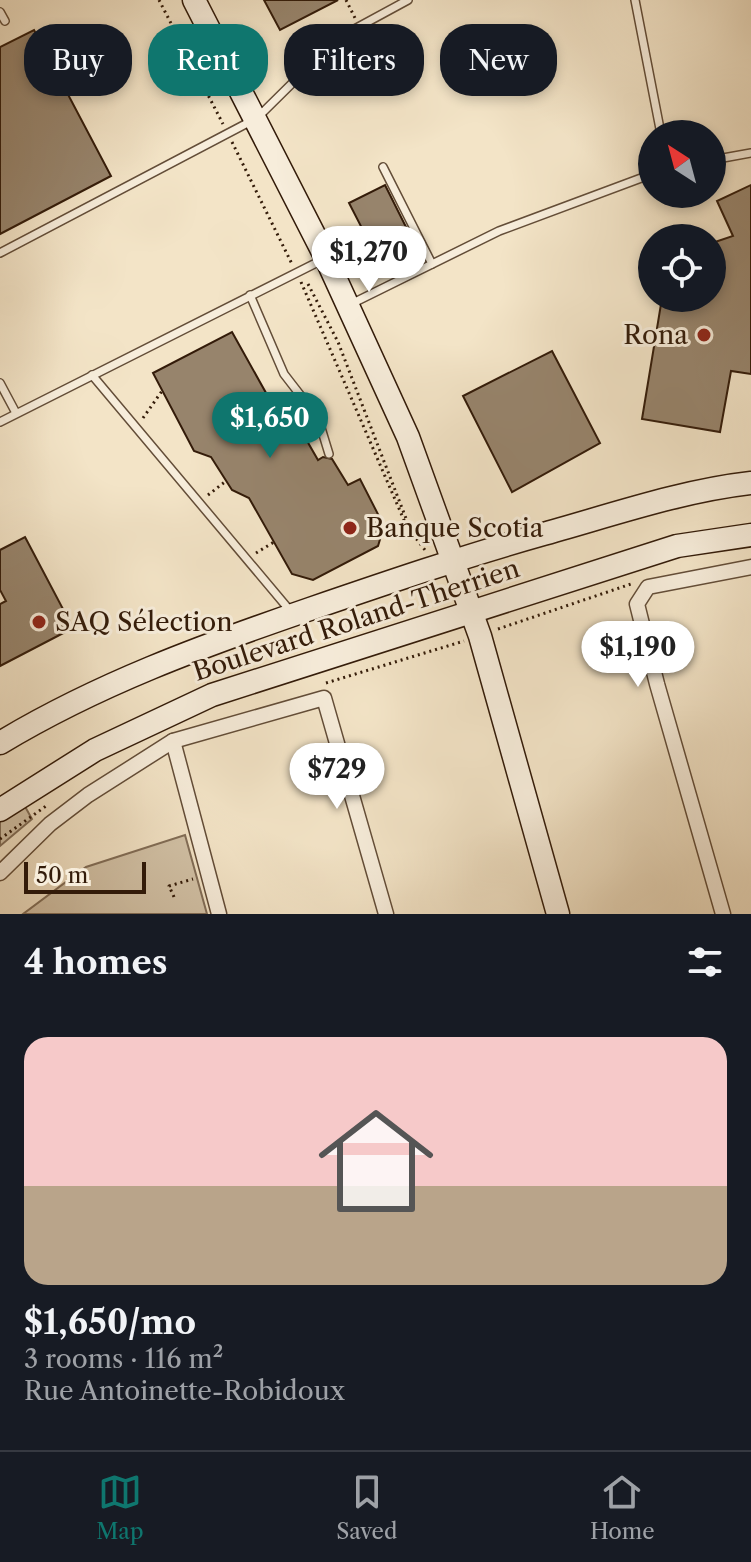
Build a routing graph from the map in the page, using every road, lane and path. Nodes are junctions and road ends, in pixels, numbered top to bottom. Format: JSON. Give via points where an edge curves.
{"nodes":[{"id":1,"x":159,"y":0,"type":"edge"},
{"id":2,"x":194,"y":0,"type":"edge"},
{"id":3,"x":346,"y":0,"type":"edge"},
{"id":4,"x":408,"y":0,"type":"edge"},
{"id":5,"x":635,"y":0,"type":"edge"},
{"id":6,"x":0,"y":12,"type":"edge"},
{"id":7,"x":356,"y":20,"type":"dead end"},
{"id":8,"x":5,"y":21,"type":"dead end"},
{"id":9,"x":257,"y":118,"type":"junction"},
{"id":10,"x":658,"y":120,"type":"edge"},
{"id":11,"x":228,"y":133,"type":"junction"},
{"id":12,"x":751,"y":153,"type":"edge"},
{"id":13,"x":726,"y":157,"type":"edge"},
{"id":14,"x":383,"y":167,"type":"dead end"},
{"id":15,"x":638,"y":179,"type":"edge"},
{"id":16,"x":0,"y":253,"type":"edge"},
{"id":17,"x":326,"y":258,"type":"junction"},
{"id":18,"x":432,"y":264,"type":"junction"},
{"id":19,"x":297,"y":272,"type":"junction"},
{"id":20,"x":308,"y":284,"type":"dead end"},
{"id":21,"x":250,"y":295,"type":"junction"},
{"id":22,"x":349,"y":305,"type":"junction"},
{"id":23,"x":92,"y":375,"type":"junction"},
{"id":24,"x":0,"y":383,"type":"edge"},
{"id":25,"x":162,"y":391,"type":"dead end"},
{"id":26,"x":16,"y":413,"type":"junction"},
{"id":27,"x":0,"y":422,"type":"edge"},
{"id":28,"x":137,"y":428,"type":"junction"},
{"id":29,"x":329,"y":454,"type":"dead end"},
{"id":30,"x":226,"y":481,"type":"dead end"},
{"id":31,"x":751,"y":483,"type":"edge"},
{"id":32,"x":198,"y":502,"type":"junction"},
{"id":33,"x":407,"y":521,"type":"dead end"},
{"id":34,"x":751,"y":535,"type":"edge"},
{"id":35,"x":274,"y":542,"type":"dead end"},
{"id":36,"x":246,"y":559,"type":"junction"},
{"id":37,"x":445,"y":563,"type":"junction"},
{"id":38,"x":751,"y":567,"type":"edge"},
{"id":39,"x":632,"y":583,"type":"dead end"},
{"id":40,"x":462,"y":613,"type":"junction"},
{"id":41,"x":293,"y":615,"type":"junction"},
{"id":42,"x":480,"y":636,"type":"junction"},
{"id":43,"x":173,"y":741,"type":"junction"},
{"id":44,"x":0,"y":743,"type":"edge"},
{"id":45,"x":0,"y":810,"type":"edge"},
{"id":46,"x":0,"y":873,"type":"edge"},
{"id":47,"x":208,"y":874,"type":"junction"},
{"id":48,"x":174,"y":897,"type":"dead end"},
{"id":49,"x":219,"y":914,"type":"edge"},
{"id":50,"x":386,"y":914,"type":"edge"},
{"id":51,"x":558,"y":914,"type":"edge"},
{"id":52,"x":723,"y":914,"type":"edge"}],
"edges":[{"from":1,"to":11,"type":"path"},
{"from":2,"to":9,"type":"main road"},
{"from":3,"to":7,"type":"path"},
{"from":4,"to":9,"type":"lane","via":[[338,38]]},
{"from":5,"to":10,"type":"lane"},
{"from":6,"to":8,"type":"lane"},
{"from":9,"to":11,"type":"lane"},
{"from":9,"to":17,"type":"main road"},
{"from":11,"to":16,"type":"lane"},
{"from":11,"to":19,"type":"path"},
{"from":12,"to":13,"type":"lane"},
{"from":14,"to":18,"type":"lane"},
{"from":15,"to":18,"type":"lane","via":[[499,231]]},
{"from":17,"to":19,"type":"lane"},
{"from":17,"to":22,"type":"main road"},
{"from":18,"to":22,"type":"lane"},
{"from":19,"to":21,"type":"lane"},
{"from":19,"to":37,"type":"path","via":[[407,527]]},
{"from":20,"to":33,"type":"path","via":[[338,342]]},
{"from":21,"to":23,"type":"lane"},
{"from":21,"to":29,"type":"lane","via":[[284,374],[318,418]]},
{"from":22,"to":37,"type":"main road","via":[[408,437]]},
{"from":23,"to":26,"type":"lane"},
{"from":23,"to":28,"type":"lane"},
{"from":24,"to":26,"type":"lane"},
{"from":25,"to":28,"type":"path"},
{"from":26,"to":27,"type":"lane"},
{"from":28,"to":32,"type":"lane"},
{"from":30,"to":32,"type":"path"},
{"from":31,"to":37,"type":"main road","name":"Boulevard Roland-Therrien","via":[[645,506]]},
{"from":32,"to":36,"type":"lane"},
{"from":34,"to":40,"type":"main road","name":"Boulevard Roland-Therrien","via":[[677,546]]},
{"from":35,"to":36,"type":"path"},
{"from":36,"to":41,"type":"lane"},
{"from":37,"to":40,"type":"main road"},
{"from":37,"to":41,"type":"main road","name":"Boulevard Roland-Therrien"},
{"from":38,"to":52,"type":"street","via":[[648,587],[637,604]]},
{"from":39,"to":42,"type":"path"},
{"from":40,"to":42,"type":"main road"},
{"from":40,"to":42,"type":"path","via":[[460,642]]},
{"from":40,"to":45,"type":"main road","name":"Boulevard Roland-Therrien","via":[[160,717],[95,750]]},
{"from":41,"to":44,"type":"main road","name":"Boulevard Roland-Therrien","via":[[146,667]]},
{"from":42,"to":51,"type":"main road"},
{"from":43,"to":46,"type":"street","via":[[50,824]]},
{"from":43,"to":47,"type":"street"},
{"from":43,"to":50,"type":"street","via":[[324,698]]},
{"from":47,"to":48,"type":"path","via":[[169,886]]},
{"from":47,"to":49,"type":"street"}]}
